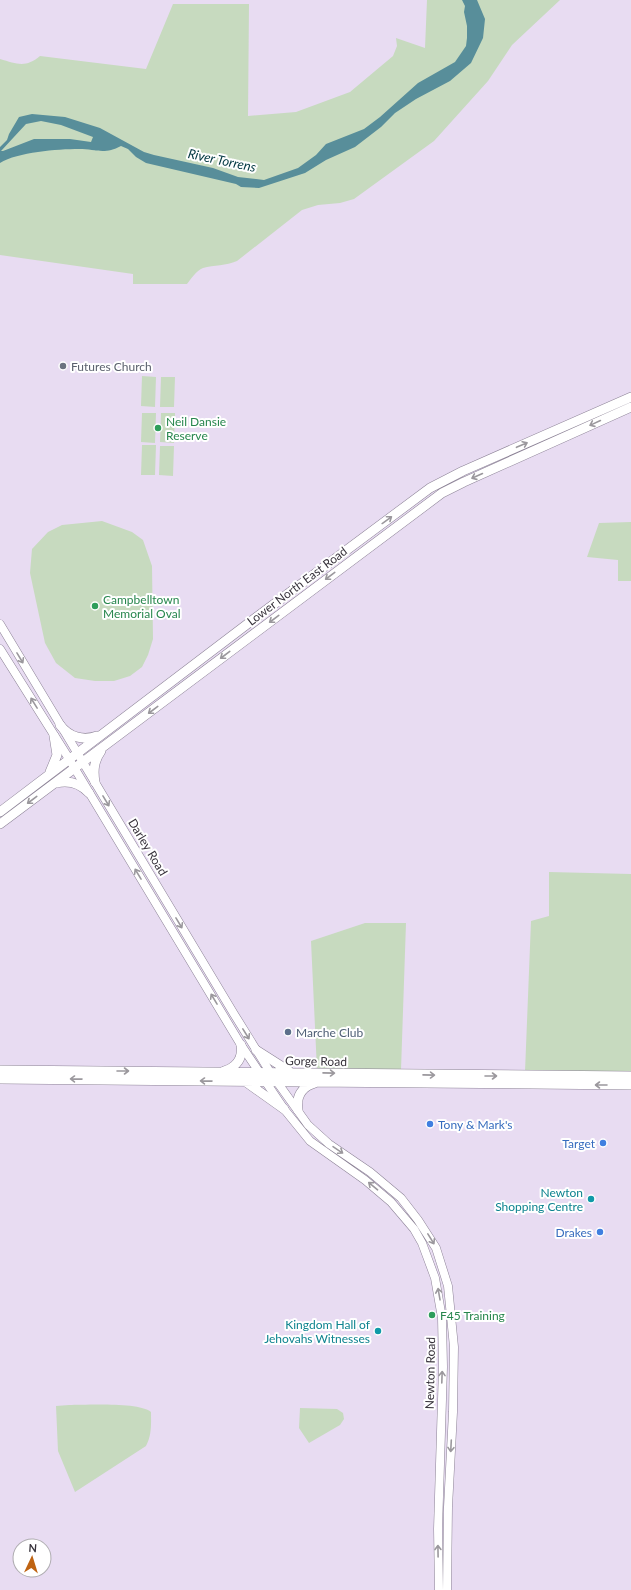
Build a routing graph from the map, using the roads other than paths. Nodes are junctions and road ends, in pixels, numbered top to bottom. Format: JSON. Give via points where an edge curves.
{"nodes":[{"id":1,"x":631,"y":397,"type":"edge"},
{"id":2,"x":631,"y":407,"type":"edge"},
{"id":3,"x":436,"y":484,"type":"junction"},
{"id":4,"x":429,"y":502,"type":"junction"},
{"id":5,"x":0,"y":624,"type":"edge"},
{"id":6,"x":0,"y":649,"type":"edge"},
{"id":7,"x":60,"y":725,"type":"junction"},
{"id":8,"x":103,"y":733,"type":"junction"},
{"id":9,"x":54,"y":736,"type":"junction"},
{"id":10,"x":104,"y":747,"type":"junction"},
{"id":11,"x":78,"y":753,"type":"junction"},
{"id":12,"x":69,"y":759,"type":"junction"},
{"id":13,"x":83,"y":762,"type":"junction"},
{"id":14,"x":74,"y":768,"type":"junction"},
{"id":15,"x":47,"y":776,"type":"junction"},
{"id":16,"x":95,"y":782,"type":"junction"},
{"id":17,"x":53,"y":784,"type":"junction"},
{"id":18,"x":89,"y":793,"type":"junction"},
{"id":19,"x":0,"y":812,"type":"edge"},
{"id":20,"x":0,"y":824,"type":"edge"},
{"id":21,"x":241,"y":1045,"type":"junction"},
{"id":22,"x":256,"y":1050,"type":"junction"},
{"id":23,"x":0,"y":1070,"type":"edge"},
{"id":24,"x":221,"y":1071,"type":"junction"},
{"id":25,"x":259,"y":1072,"type":"junction"},
{"id":26,"x":270,"y":1072,"type":"junction"},
{"id":27,"x":290,"y":1072,"type":"junction"},
{"id":28,"x":512,"y":1076,"type":"junction"},
{"id":29,"x":578,"y":1076,"type":"junction"},
{"id":30,"x":631,"y":1076,"type":"edge"},
{"id":31,"x":0,"y":1080,"type":"edge"},
{"id":32,"x":452,"y":1080,"type":"junction"},
{"id":33,"x":245,"y":1081,"type":"junction"},
{"id":34,"x":266,"y":1082,"type":"junction"},
{"id":35,"x":277,"y":1082,"type":"junction"},
{"id":36,"x":318,"y":1082,"type":"junction"},
{"id":37,"x":522,"y":1084,"type":"junction"},
{"id":38,"x":571,"y":1085,"type":"junction"},
{"id":39,"x":631,"y":1085,"type":"edge"},
{"id":40,"x":284,"y":1109,"type":"junction"},
{"id":41,"x":298,"y":1110,"type":"junction"},
{"id":42,"x":439,"y":1590,"type":"edge"},
{"id":43,"x":447,"y":1590,"type":"edge"}],
"edges":[{"from":3,"to":1,"type":"main road","name":"Lower North East Road","one_way":true},
{"from":2,"to":4,"type":"main road","name":"Lower North East Road","one_way":true,"via":[[464,482]]},
{"from":3,"to":4,"type":"main road"},
{"from":8,"to":3,"type":"main road","name":"Lower North East Road","one_way":true},
{"from":4,"to":10,"type":"main road","name":"Lower North East Road","one_way":true},
{"from":5,"to":7,"type":"main road","name":"Darley Road","one_way":true},
{"from":9,"to":6,"type":"main road","name":"Darley Road","one_way":true},
{"from":7,"to":8,"type":"main road","via":[[68,733],[80,738],[90,738]]},
{"from":7,"to":11,"type":"main road","name":"Darley Road"},
{"from":8,"to":11,"type":"main road","name":"Lower North East Road"},
{"from":9,"to":12,"type":"main road","name":"Darley Road"},
{"from":9,"to":15,"type":"main road","via":[[57,745],[56,757]]},
{"from":10,"to":13,"type":"main road","name":"Lower North East Road"},
{"from":10,"to":16,"type":"main road","via":[[96,760]]},
{"from":11,"to":12,"type":"main road","name":"Lower North East Road"},
{"from":11,"to":13,"type":"main road","name":"Darley Road"},
{"from":12,"to":14,"type":"main road","name":"Darley Road"},
{"from":12,"to":15,"type":"main road","name":"Lower North East Road"},
{"from":13,"to":14,"type":"main road","name":"Lower North East Road"},
{"from":13,"to":16,"type":"main road","name":"Darley Road"},
{"from":14,"to":17,"type":"main road","name":"Lower North East Road"},
{"from":14,"to":18,"type":"main road","name":"Darley Road"},
{"from":15,"to":19,"type":"main road","name":"Lower North East Road"},
{"from":16,"to":22,"type":"main road","name":"Darley Road","one_way":true},
{"from":17,"to":18,"type":"main road","via":[[72,782]]},
{"from":17,"to":20,"type":"main road","name":"Lower North East Road","one_way":true},
{"from":21,"to":18,"type":"main road","name":"Darley Road","one_way":true},
{"from":21,"to":24,"type":"main road","via":[[242,1054],[237,1064],[231,1069]]},
{"from":21,"to":25,"type":"main road","name":"Darley Road"},
{"from":22,"to":26,"type":"main road","name":"Darley Road"},
{"from":22,"to":27,"type":"main road"},
{"from":23,"to":24,"type":"main road","name":"Gorge Road","one_way":true},
{"from":24,"to":25,"type":"main road","name":"Gorge Road"},
{"from":25,"to":26,"type":"main road","name":"Gorge Road"},
{"from":25,"to":34,"type":"main road","name":"Darley Road"},
{"from":26,"to":27,"type":"main road","name":"Gorge Road"},
{"from":26,"to":35,"type":"main road","name":"Darley Road"},
{"from":27,"to":32,"type":"main road","name":"Gorge Road","one_way":true},
{"from":28,"to":29,"type":"main road","name":"Gorge Road"},
{"from":32,"to":28,"type":"main road","name":"Gorge Road","one_way":true},
{"from":28,"to":37,"type":"main road"},
{"from":29,"to":30,"type":"main road","name":"Gorge Road"},
{"from":29,"to":38,"type":"main road"},
{"from":33,"to":31,"type":"main road","name":"Gorge Road","one_way":true},
{"from":32,"to":36,"type":"main road","name":"Gorge Road"},
{"from":32,"to":37,"type":"main road","name":"Gorge Road"},
{"from":33,"to":34,"type":"main road","name":"Gorge Road"},
{"from":33,"to":40,"type":"main road"},
{"from":34,"to":35,"type":"main road","name":"Gorge Road"},
{"from":34,"to":40,"type":"main road","name":"Newton Road"},
{"from":35,"to":36,"type":"main road","name":"Gorge Road"},
{"from":35,"to":41,"type":"main road","name":"Newton Road"},
{"from":36,"to":41,"type":"main road","via":[[301,1092],[297,1100]]},
{"from":37,"to":38,"type":"main road","name":"Gorge Road"},
{"from":39,"to":38,"type":"main road","name":"Gorge Road","one_way":true},
{"from":42,"to":40,"type":"main road","name":"Newton Road","one_way":true,"via":[[438,1529],[443,1347],[442,1318],[435,1278],[422,1243],[402,1213],[365,1180],[310,1141]]},
{"from":41,"to":43,"type":"main road","name":"Newton Road","one_way":true,"via":[[316,1134],[370,1172],[400,1198],[436,1248],[444,1270],[451,1302],[454,1347]]}]}
